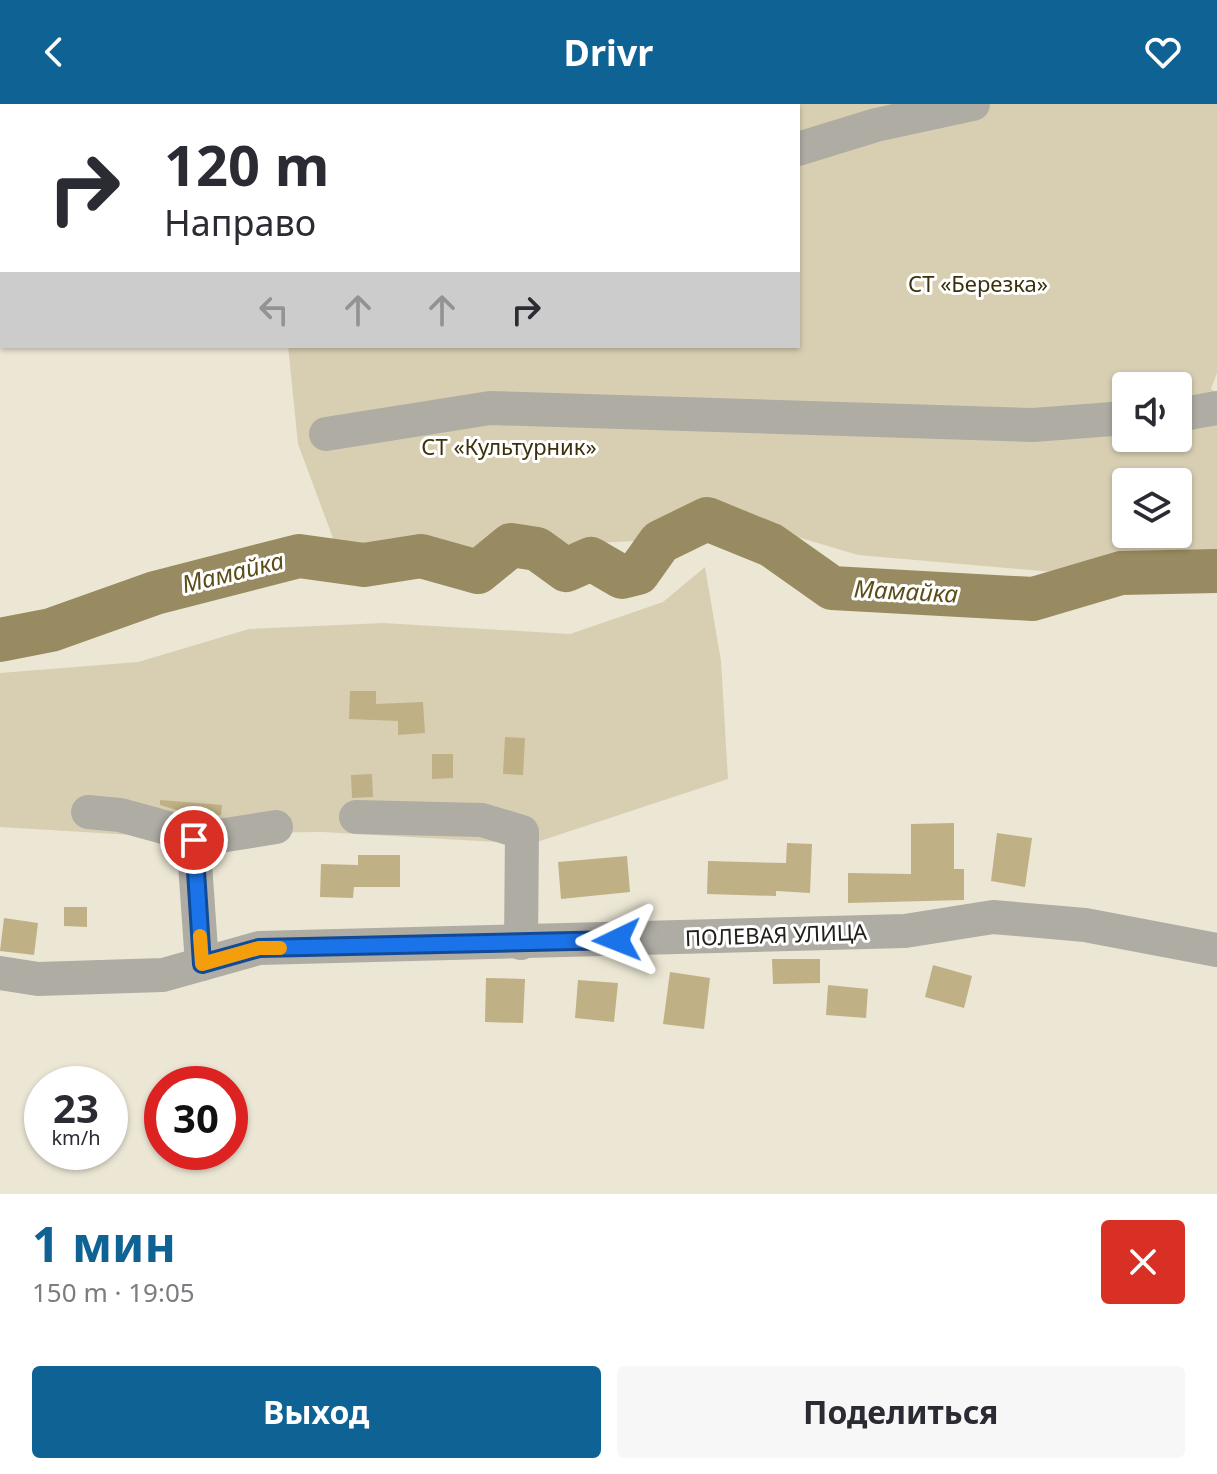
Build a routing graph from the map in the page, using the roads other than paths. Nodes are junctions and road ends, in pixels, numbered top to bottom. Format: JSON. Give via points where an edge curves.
{"nodes":[{"id":1,"x":973,"y":104,"type":"edge"},
{"id":2,"x":800,"y":148,"type":"edge"},
{"id":3,"x":1217,"y":408,"type":"edge"},
{"id":4,"x":1192,"y":412,"type":"edge"},
{"id":5,"x":1112,"y":419,"type":"edge"},
{"id":6,"x":326,"y":434,"type":"dead end"},
{"id":7,"x":88,"y":812,"type":"dead end"},
{"id":8,"x":356,"y":817,"type":"dead end"},
{"id":9,"x":276,"y":827,"type":"dead end"},
{"id":10,"x":194,"y":840,"type":"junction"},
{"id":11,"x":521,"y":943,"type":"junction"},
{"id":12,"x":1217,"y":950,"type":"edge"},
{"id":13,"x":202,"y":964,"type":"junction"},
{"id":14,"x":0,"y":973,"type":"edge"}],
"edges":[{"from":1,"to":2,"type":"street"},
{"from":3,"to":4,"type":"street"},
{"from":5,"to":6,"type":"street","via":[[1033,425],[490,408]]},
{"from":7,"to":10,"type":"street","via":[[120,815],[193,835]]},
{"from":8,"to":11,"type":"street","via":[[482,820],[522,832]]},
{"from":9,"to":10,"type":"street"},
{"from":10,"to":13,"type":"street"},
{"from":11,"to":12,"type":"street","name":"ПОЛЕВАЯ УЛИЦА","via":[[905,931],[993,917],[1085,925]]},
{"from":11,"to":13,"type":"street","name":"ПОЛЕВАЯ УЛИЦА","via":[[259,948]]},
{"from":13,"to":14,"type":"street","name":"ПОЛЕВАЯ УЛИЦА","via":[[163,975],[38,979]]}]}
